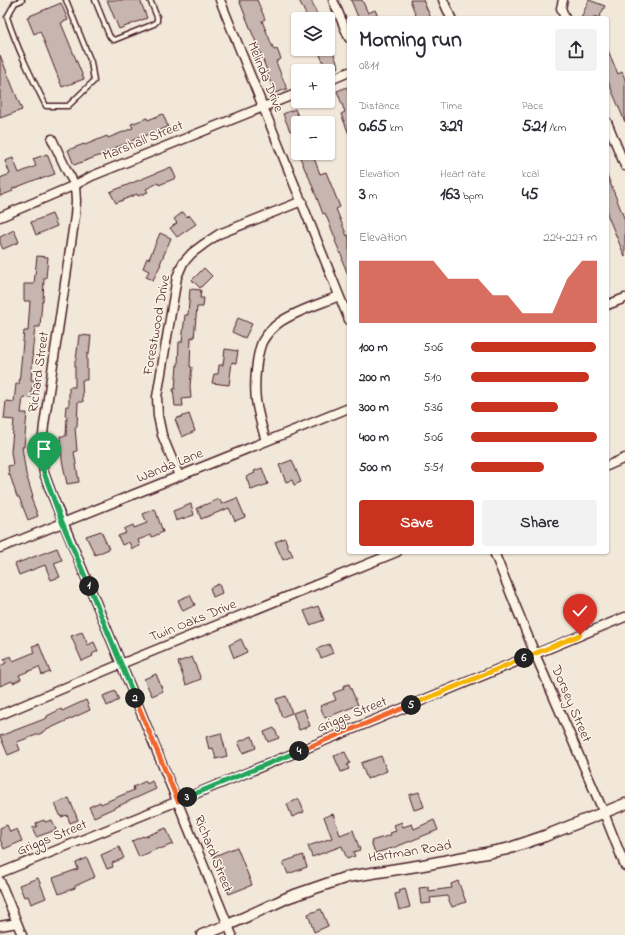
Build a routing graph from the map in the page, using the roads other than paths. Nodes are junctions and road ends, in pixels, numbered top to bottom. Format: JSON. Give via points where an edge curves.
{"nodes":[{"id":1,"x":22,"y":0,"type":"edge"},
{"id":2,"x":66,"y":0,"type":"edge"},
{"id":3,"x":95,"y":0,"type":"edge"},
{"id":4,"x":150,"y":0,"type":"edge"},
{"id":5,"x":220,"y":0,"type":"edge"},
{"id":6,"x":333,"y":0,"type":"edge"},
{"id":7,"x":443,"y":0,"type":"edge"},
{"id":8,"x":14,"y":1,"type":"edge"},
{"id":9,"x":562,"y":1,"type":"edge"},
{"id":10,"x":450,"y":16,"type":"edge"},
{"id":11,"x":564,"y":16,"type":"edge"},
{"id":12,"x":347,"y":33,"type":"edge"},
{"id":13,"x":347,"y":73,"type":"edge"},
{"id":14,"x":335,"y":77,"type":"edge"},
{"id":15,"x":291,"y":96,"type":"edge"},
{"id":16,"x":263,"y":107,"type":"junction"},
{"id":17,"x":609,"y":127,"type":"edge"},
{"id":18,"x":52,"y":140,"type":"dead end"},
{"id":19,"x":625,"y":166,"type":"edge"},
{"id":20,"x":75,"y":185,"type":"junction"},
{"id":21,"x":302,"y":201,"type":"junction"},
{"id":22,"x":0,"y":217,"type":"edge"},
{"id":23,"x":339,"y":296,"type":"junction"},
{"id":24,"x":625,"y":298,"type":"edge"},
{"id":25,"x":609,"y":304,"type":"edge"},
{"id":26,"x":347,"y":315,"type":"edge"},
{"id":27,"x":347,"y":409,"type":"edge"},
{"id":28,"x":266,"y":441,"type":"junction"},
{"id":29,"x":625,"y":458,"type":"edge"},
{"id":30,"x":609,"y":465,"type":"edge"},
{"id":31,"x":179,"y":476,"type":"junction"},
{"id":32,"x":62,"y":522,"type":"junction"},
{"id":33,"x":0,"y":548,"type":"edge"},
{"id":34,"x":392,"y":554,"type":"edge"},
{"id":35,"x":495,"y":554,"type":"edge"},
{"id":36,"x":625,"y":617,"type":"edge"},
{"id":37,"x":535,"y":654,"type":"junction"},
{"id":38,"x":121,"y":664,"type":"junction"},
{"id":39,"x":0,"y":715,"type":"edge"},
{"id":40,"x":178,"y":801,"type":"junction"},
{"id":41,"x":625,"y":804,"type":"edge"},
{"id":42,"x":604,"y":813,"type":"junction"},
{"id":43,"x":625,"y":866,"type":"edge"},
{"id":44,"x":0,"y":873,"type":"edge"},
{"id":45,"x":0,"y":881,"type":"edge"},
{"id":46,"x":17,"y":923,"type":"junction"},
{"id":47,"x":228,"y":925,"type":"junction"},
{"id":48,"x":0,"y":926,"type":"edge"},
{"id":49,"x":22,"y":935,"type":"edge"},
{"id":50,"x":202,"y":935,"type":"edge"},
{"id":51,"x":232,"y":935,"type":"edge"}],
"edges":[{"from":1,"to":8,"type":"lane"},
{"from":2,"to":8,"type":"lane","via":[[91,62],[94,81],[68,106],[46,106],[7,17]]},
{"from":3,"to":4,"type":"lane","via":[[109,35],[114,40],[157,21]]},
{"from":5,"to":16,"type":"street","name":"Melinda Drive"},
{"from":6,"to":12,"type":"street"},
{"from":7,"to":10,"type":"street"},
{"from":9,"to":11,"type":"street"},
{"from":13,"to":14,"type":"street"},
{"from":15,"to":16,"type":"street","name":"Marshall Street"},
{"from":16,"to":20,"type":"street","name":"Marshall Street"},
{"from":16,"to":21,"type":"street","name":"Melinda Drive"},
{"from":17,"to":19,"type":"street"},
{"from":18,"to":20,"type":"street"},
{"from":20,"to":22,"type":"street","name":"Marshall Street"},
{"from":20,"to":32,"type":"street","name":"Richard Street","via":[[75,216],[42,446],[44,473]]},
{"from":21,"to":23,"type":"street","name":"Melinda Drive"},
{"from":21,"to":31,"type":"street","name":"Forestwood Drive","via":[[219,234],[192,253],[183,263],[177,277],[157,397],[162,435]]},
{"from":23,"to":26,"type":"street","name":"Melinda Drive"},
{"from":23,"to":28,"type":"street","via":[[280,322],[270,330],[263,342],[259,354],[256,399]]},
{"from":24,"to":25,"type":"street"},
{"from":27,"to":28,"type":"street","name":"Wanda Lane"},
{"from":28,"to":31,"type":"street","name":"Wanda Lane"},
{"from":29,"to":30,"type":"street"},
{"from":31,"to":32,"type":"street","name":"Wanda Lane"},
{"from":32,"to":33,"type":"street","name":"Wanda Lane"},
{"from":32,"to":38,"type":"street","name":"Richard Street"},
{"from":34,"to":38,"type":"street","name":"Twin Oaks Drive"},
{"from":35,"to":37,"type":"street","name":"Dorsey Street"},
{"from":36,"to":37,"type":"street","name":"Griggs Street"},
{"from":37,"to":40,"type":"street","name":"Griggs Street"},
{"from":37,"to":42,"type":"street","name":"Dorsey Street"},
{"from":38,"to":39,"type":"street","name":"Twin Oaks Drive"},
{"from":38,"to":40,"type":"street","name":"Richard Street"},
{"from":40,"to":44,"type":"street","name":"Griggs Street"},
{"from":40,"to":47,"type":"street","name":"Richard Street"},
{"from":41,"to":42,"type":"street","name":"Hartman Road"},
{"from":42,"to":43,"type":"street","name":"Dorsey Street"},
{"from":42,"to":47,"type":"street","name":"Hartman Road","via":[[506,849],[347,877],[289,897]]},
{"from":45,"to":46,"type":"street"},
{"from":46,"to":48,"type":"street"},
{"from":46,"to":49,"type":"street"},
{"from":47,"to":50,"type":"street","name":"Hartman Road"},
{"from":47,"to":51,"type":"street","name":"Richard Street"}]}
